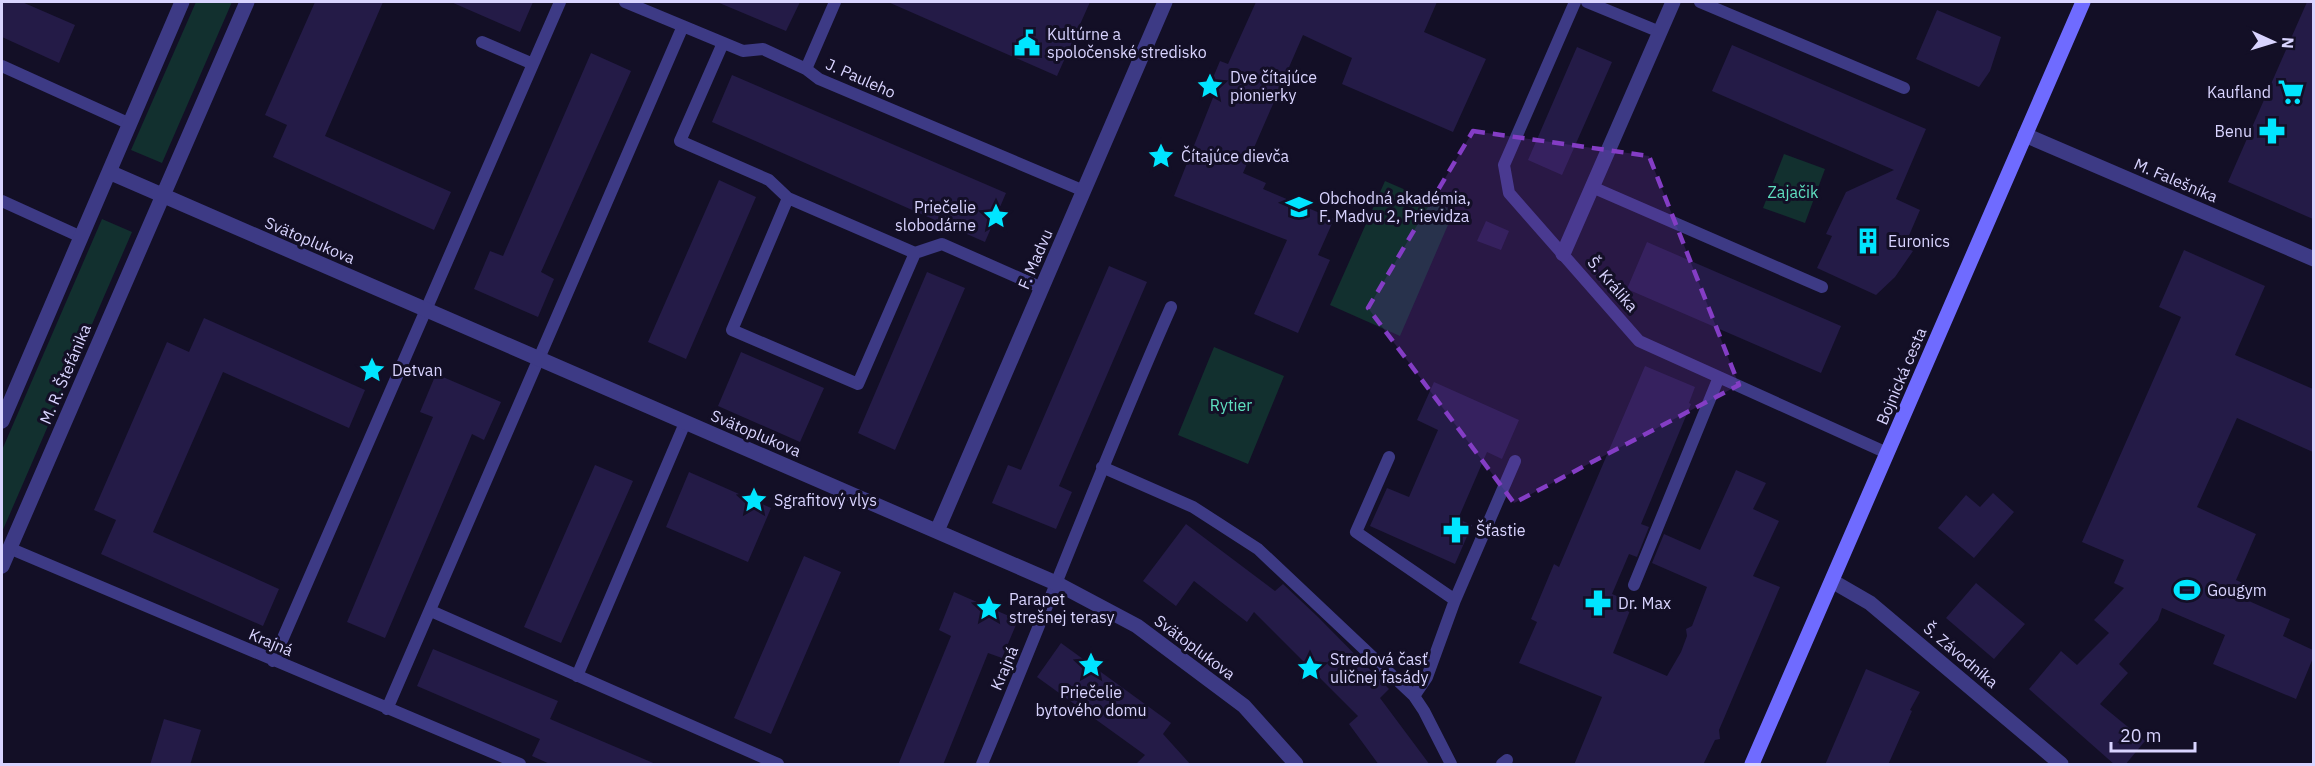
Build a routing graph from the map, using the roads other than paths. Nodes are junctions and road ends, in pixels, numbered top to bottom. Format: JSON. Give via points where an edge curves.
{"nodes":[{"id":1,"x":183,"y":2,"type":"edge"},
{"id":2,"x":247,"y":2,"type":"edge"},
{"id":3,"x":560,"y":2,"type":"edge"},
{"id":4,"x":625,"y":2,"type":"edge"},
{"id":5,"x":836,"y":2,"type":"edge"},
{"id":6,"x":1166,"y":2,"type":"edge"},
{"id":7,"x":1575,"y":2,"type":"edge"},
{"id":8,"x":1587,"y":2,"type":"edge"},
{"id":9,"x":1673,"y":2,"type":"edge"},
{"id":10,"x":1700,"y":2,"type":"edge"},
{"id":11,"x":2083,"y":2,"type":"edge"},
{"id":12,"x":682,"y":26,"type":"junction"},
{"id":13,"x":1660,"y":32,"type":"junction"},
{"id":14,"x":482,"y":42,"type":"dead end"},
{"id":15,"x":723,"y":43,"type":"junction"},
{"id":16,"x":533,"y":63,"type":"junction"},
{"id":17,"x":2,"y":66,"type":"edge"},
{"id":18,"x":806,"y":69,"type":"junction"},
{"id":19,"x":1904,"y":88,"type":"dead end"},
{"id":20,"x":130,"y":124,"type":"junction"},
{"id":21,"x":2025,"y":135,"type":"junction"},
{"id":22,"x":109,"y":172,"type":"junction"},
{"id":23,"x":1592,"y":187,"type":"junction"},
{"id":24,"x":1084,"y":191,"type":"junction"},
{"id":25,"x":163,"y":196,"type":"junction"},
{"id":26,"x":788,"y":198,"type":"junction"},
{"id":27,"x":2,"y":201,"type":"edge"},
{"id":28,"x":80,"y":236,"type":"junction"},
{"id":29,"x":915,"y":253,"type":"junction"},
{"id":30,"x":1563,"y":254,"type":"junction"},
{"id":31,"x":2313,"y":259,"type":"edge"},
{"id":32,"x":1822,"y":287,"type":"dead end"},
{"id":33,"x":1042,"y":288,"type":"junction"},
{"id":34,"x":1171,"y":308,"type":"dead end"},
{"id":35,"x":424,"y":310,"type":"junction"},
{"id":36,"x":538,"y":359,"type":"junction"},
{"id":37,"x":1719,"y":377,"type":"junction"},
{"id":38,"x":2,"y":421,"type":"edge"},
{"id":39,"x":685,"y":423,"type":"junction"},
{"id":40,"x":1887,"y":453,"type":"junction"},
{"id":41,"x":1389,"y":457,"type":"dead end"},
{"id":42,"x":1515,"y":461,"type":"dead end"},
{"id":43,"x":1102,"y":467,"type":"junction"},
{"id":44,"x":937,"y":531,"type":"junction"},
{"id":45,"x":9,"y":548,"type":"junction"},
{"id":46,"x":2,"y":566,"type":"edge"},
{"id":47,"x":1832,"y":581,"type":"junction"},
{"id":48,"x":1058,"y":584,"type":"junction"},
{"id":49,"x":1634,"y":585,"type":"dead end"},
{"id":50,"x":1455,"y":600,"type":"junction"},
{"id":51,"x":431,"y":610,"type":"junction"},
{"id":52,"x":273,"y":661,"type":"junction"},
{"id":53,"x":577,"y":676,"type":"junction"},
{"id":54,"x":1414,"y":696,"type":"junction"},
{"id":55,"x":387,"y":709,"type":"junction"},
{"id":56,"x":520,"y":765,"type":"edge"},
{"id":57,"x":778,"y":765,"type":"edge"},
{"id":58,"x":982,"y":765,"type":"edge"},
{"id":59,"x":1296,"y":765,"type":"edge"},
{"id":60,"x":1451,"y":765,"type":"edge"},
{"id":61,"x":1752,"y":765,"type":"edge"},
{"id":62,"x":2061,"y":765,"type":"edge"}],
"edges":[{"from":1,"to":20,"type":"street"},
{"from":2,"to":25,"type":"street","name":"M. R. Štefánika"},
{"from":3,"to":16,"type":"lane"},
{"from":4,"to":12,"type":"lane","name":"J. Pauleho"},
{"from":5,"to":18,"type":"lane"},
{"from":6,"to":24,"type":"street","name":"F. Madvu"},
{"from":7,"to":30,"type":"lane","via":[[1504,165],[1509,193]]},
{"from":8,"to":13,"type":"lane"},
{"from":9,"to":13,"type":"street","name":"Š. Králika"},
{"from":10,"to":19,"type":"lane"},
{"from":11,"to":21,"type":"street","name":"Bojnická cesta"},
{"from":12,"to":15,"type":"lane","name":"J. Pauleho"},
{"from":12,"to":36,"type":"lane"},
{"from":13,"to":23,"type":"street","name":"Š. Králika"},
{"from":14,"to":16,"type":"lane"},
{"from":15,"to":18,"type":"lane","name":"J. Pauleho","via":[[742,51],[763,50]]},
{"from":15,"to":26,"type":"lane","via":[[680,141],[769,180]]},
{"from":16,"to":35,"type":"lane"},
{"from":17,"to":20,"type":"lane"},
{"from":18,"to":24,"type":"lane","name":"J. Pauleho","via":[[819,79]]},
{"from":20,"to":22,"type":"street"},
{"from":21,"to":31,"type":"street","name":"M. Falešníka"},
{"from":21,"to":40,"type":"street","name":"Bojnická cesta"},
{"from":22,"to":25,"type":"street"},
{"from":22,"to":28,"type":"street"},
{"from":23,"to":30,"type":"street","name":"Š. Králika"},
{"from":23,"to":32,"type":"lane"},
{"from":24,"to":33,"type":"street","name":"F. Madvu"},
{"from":25,"to":35,"type":"street","name":"Svätoplukova"},
{"from":25,"to":45,"type":"street","name":"M. R. Štefánika"},
{"from":26,"to":29,"type":"lane"},
{"from":26,"to":29,"type":"lane","via":[[732,330],[858,384]]},
{"from":27,"to":28,"type":"lane"},
{"from":28,"to":38,"type":"street"},
{"from":29,"to":33,"type":"lane","via":[[942,244]]},
{"from":30,"to":37,"type":"lane","name":"Š. Králika","via":[[1639,341]]},
{"from":33,"to":44,"type":"street","name":"F. Madvu"},
{"from":34,"to":43,"type":"lane","name":"Krajná"},
{"from":35,"to":36,"type":"street","name":"Svätoplukova"},
{"from":35,"to":52,"type":"lane"},
{"from":36,"to":39,"type":"street","name":"Svätoplukova"},
{"from":36,"to":51,"type":"lane"},
{"from":37,"to":40,"type":"lane","name":"Š. Králika"},
{"from":37,"to":49,"type":"lane"},
{"from":39,"to":44,"type":"street","name":"Svätoplukova"},
{"from":39,"to":53,"type":"lane"},
{"from":40,"to":47,"type":"street","name":"Bojnická cesta"},
{"from":41,"to":50,"type":"lane","via":[[1356,532]]},
{"from":42,"to":50,"type":"lane"},
{"from":43,"to":48,"type":"lane","name":"Krajná"},
{"from":43,"to":54,"type":"lane","via":[[1192,507],[1258,549]]},
{"from":44,"to":48,"type":"street","name":"Svätoplukova"},
{"from":45,"to":46,"type":"street","name":"M. R. Štefánika"},
{"from":45,"to":52,"type":"lane","name":"Krajná"},
{"from":47,"to":61,"type":"street","name":"Bojnická cesta"},
{"from":47,"to":62,"type":"street","name":"Š. Závodníka","via":[[1869,603]]},
{"from":48,"to":58,"type":"lane","name":"Krajná"},
{"from":48,"to":59,"type":"street","name":"Svätoplukova","via":[[1137,626],[1244,706]]},
{"from":50,"to":54,"type":"lane","via":[[1428,677]]},
{"from":51,"to":53,"type":"lane"},
{"from":51,"to":55,"type":"lane"},
{"from":52,"to":55,"type":"lane","name":"Krajná"},
{"from":53,"to":57,"type":"lane"},
{"from":54,"to":60,"type":"lane"},
{"from":55,"to":56,"type":"lane","name":"Krajná"}]}
